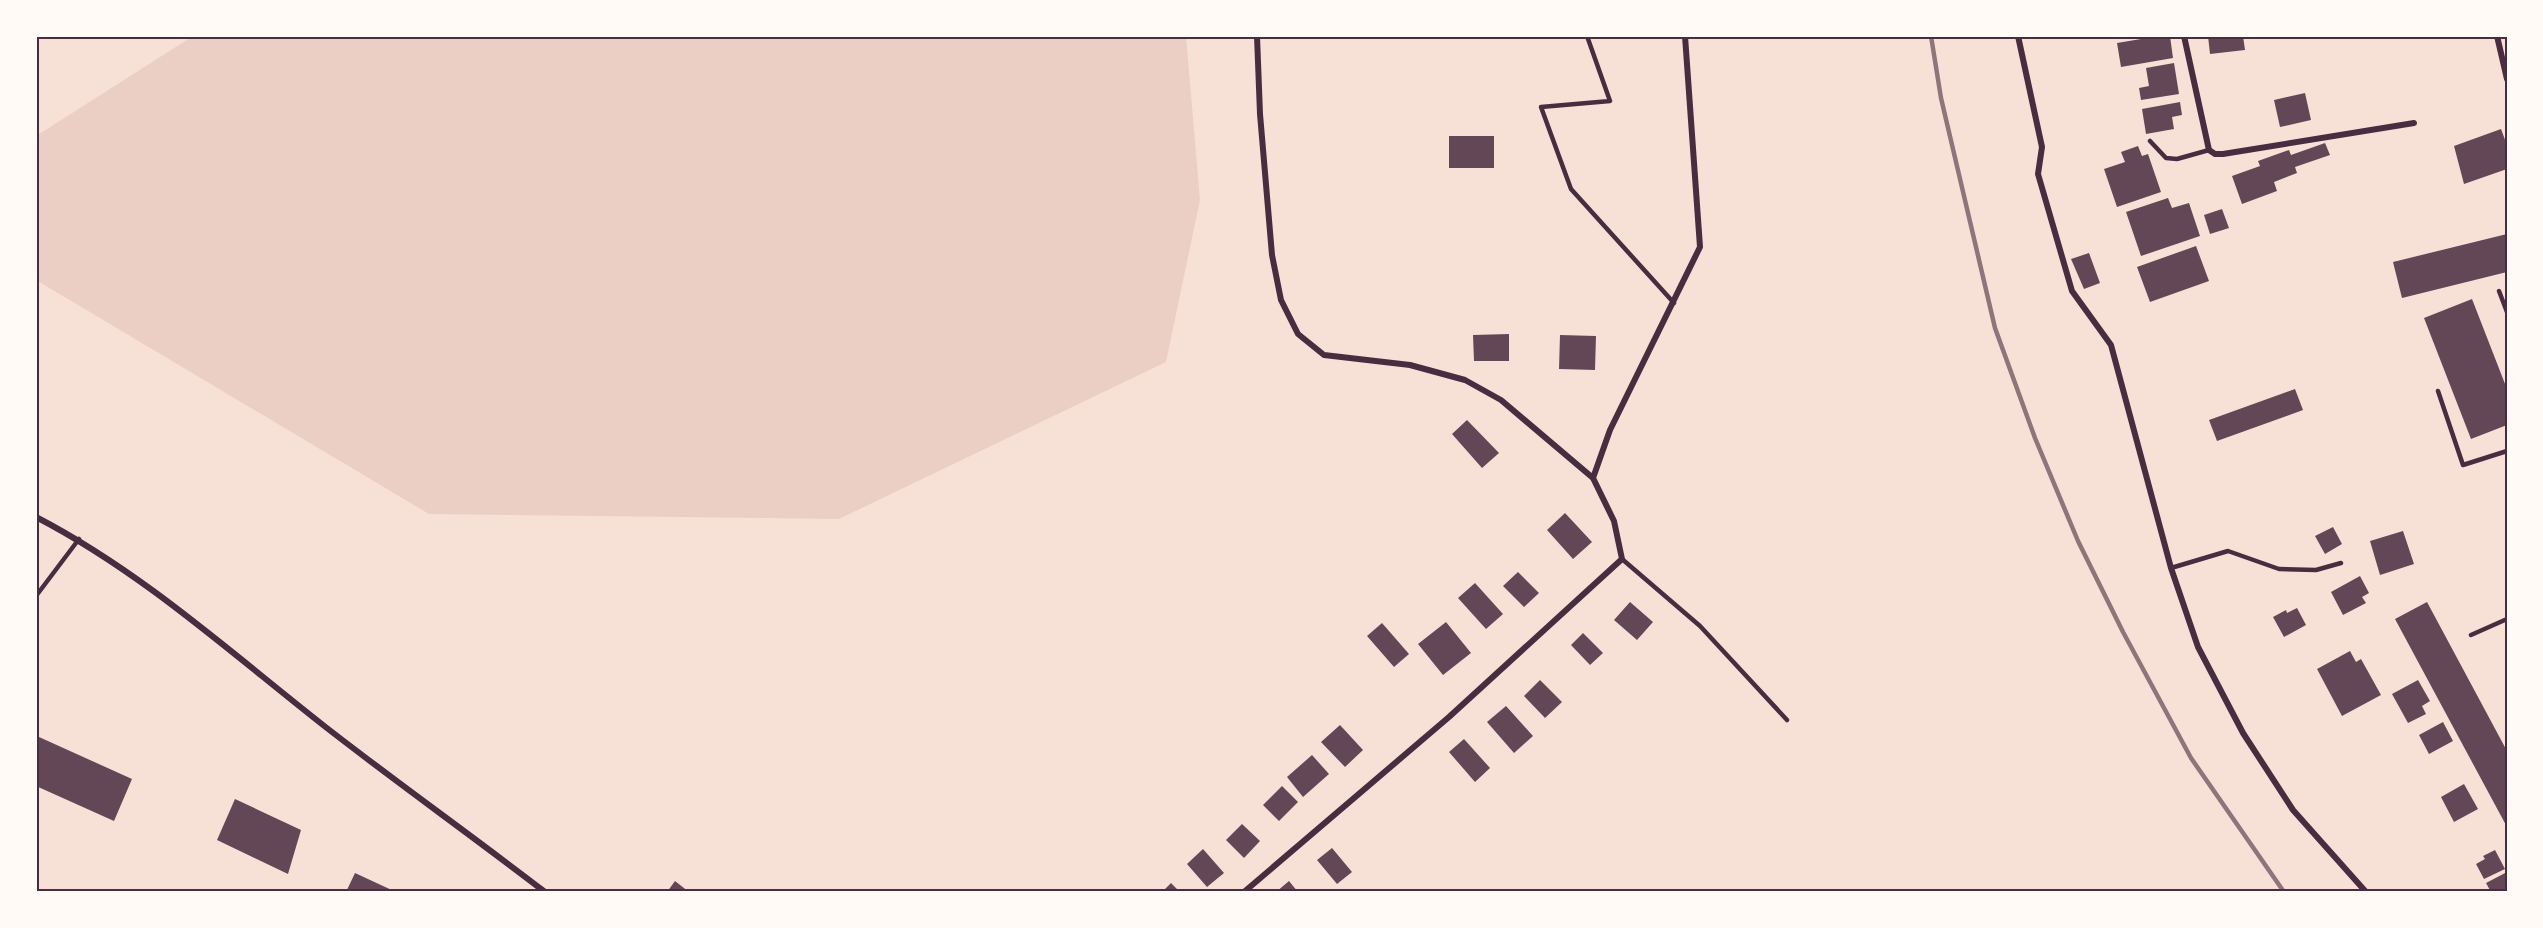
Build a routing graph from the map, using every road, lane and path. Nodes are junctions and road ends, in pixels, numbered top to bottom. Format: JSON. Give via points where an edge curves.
{"nodes":[{"id":1,"x":1257,"y":36,"type":"edge"},
{"id":2,"x":1587,"y":36,"type":"edge"},
{"id":3,"x":1685,"y":36,"type":"edge"},
{"id":4,"x":2018,"y":36,"type":"edge"},
{"id":5,"x":2184,"y":36,"type":"edge"},
{"id":6,"x":2497,"y":36,"type":"edge"},
{"id":7,"x":2507,"y":79,"type":"edge"},
{"id":8,"x":2415,"y":123,"type":"dead end"},
{"id":9,"x":2150,"y":141,"type":"dead end"},
{"id":10,"x":2209,"y":150,"type":"junction"},
{"id":11,"x":2499,"y":291,"type":"dead end"},
{"id":12,"x":1674,"y":303,"type":"junction"},
{"id":13,"x":2507,"y":312,"type":"edge"},
{"id":14,"x":2438,"y":391,"type":"dead end"},
{"id":15,"x":2507,"y":451,"type":"edge"},
{"id":16,"x":1593,"y":478,"type":"junction"},
{"id":17,"x":36,"y":517,"type":"edge"},
{"id":18,"x":79,"y":539,"type":"junction"},
{"id":19,"x":1622,"y":559,"type":"junction"},
{"id":20,"x":2341,"y":563,"type":"dead end"},
{"id":21,"x":2171,"y":568,"type":"junction"},
{"id":22,"x":36,"y":596,"type":"edge"},
{"id":23,"x":2507,"y":619,"type":"edge"},
{"id":24,"x":2471,"y":634,"type":"dead end"},
{"id":25,"x":1787,"y":720,"type":"dead end"},
{"id":26,"x":544,"y":892,"type":"edge"},
{"id":27,"x":1244,"y":892,"type":"edge"},
{"id":28,"x":2366,"y":892,"type":"edge"}],
"edges":[{"from":1,"to":16,"type":"street","via":[[1272,255],[1281,300],[1298,334],[1324,355],[1410,365],[1465,380],[1501,400]]},
{"from":2,"to":12,"type":"lane","via":[[1610,101],[1541,107],[1571,189]]},
{"from":3,"to":12,"type":"street","via":[[1700,247]]},
{"from":4,"to":21,"type":"street","via":[[2042,147],[2038,174],[2072,291],[2110,345]]},
{"from":5,"to":10,"type":"street"},
{"from":6,"to":7,"type":"street"},
{"from":8,"to":10,"type":"street","via":[[2223,154]]},
{"from":9,"to":10,"type":"lane","via":[[2166,158]]},
{"from":11,"to":13,"type":"lane"},
{"from":12,"to":16,"type":"street","via":[[1610,430]]},
{"from":14,"to":15,"type":"lane","via":[[2463,465]]},
{"from":16,"to":19,"type":"street","via":[[1614,521]]},
{"from":17,"to":18,"type":"street"},
{"from":18,"to":22,"type":"lane"},
{"from":18,"to":26,"type":"street","via":[[179,609]]},
{"from":19,"to":25,"type":"lane","via":[[1701,626]]},
{"from":19,"to":27,"type":"street","via":[[1449,717]]},
{"from":20,"to":21,"type":"lane","via":[[2316,570],[2279,569],[2228,551]]},
{"from":21,"to":28,"type":"street","via":[[2198,647],[2243,733],[2293,810]]},
{"from":23,"to":24,"type":"lane"}]}
